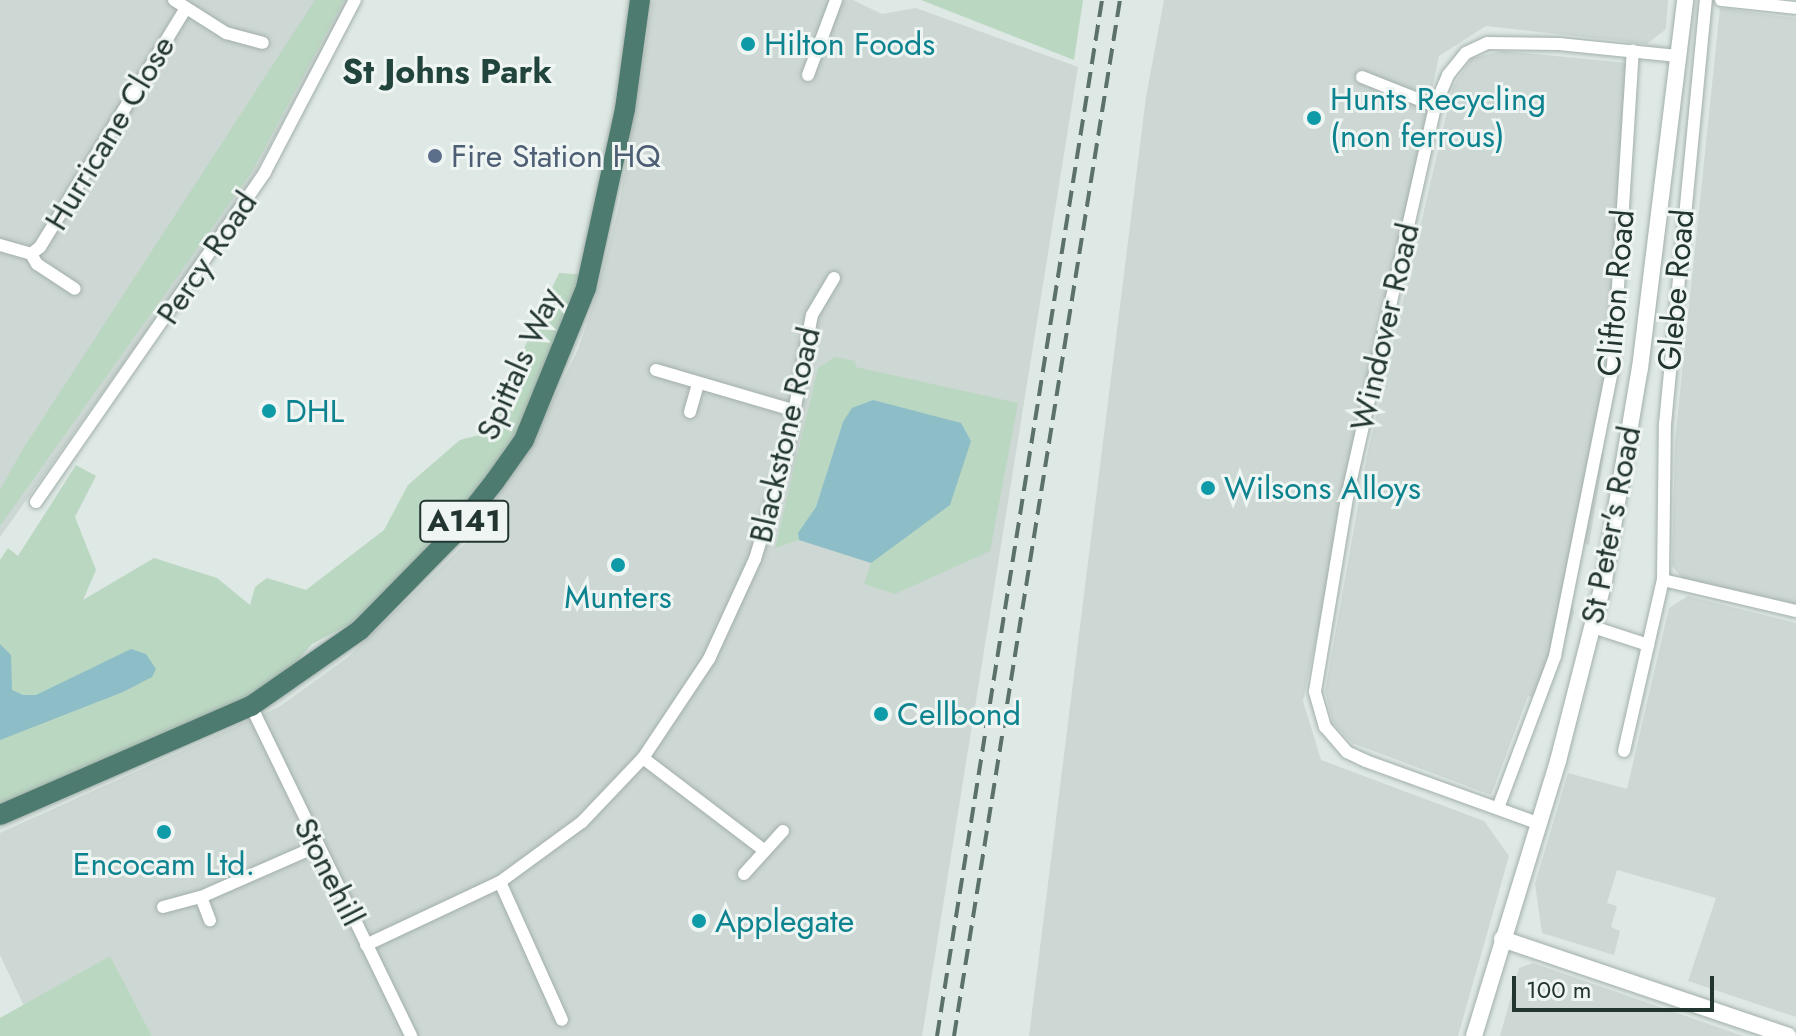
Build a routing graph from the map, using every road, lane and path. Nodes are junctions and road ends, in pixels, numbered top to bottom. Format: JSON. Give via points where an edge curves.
{"nodes":[{"id":1,"x":174,"y":0,"type":"edge"},
{"id":2,"x":355,"y":0,"type":"edge"},
{"id":3,"x":640,"y":0,"type":"edge"},
{"id":4,"x":836,"y":0,"type":"edge"},
{"id":5,"x":1685,"y":0,"type":"edge"},
{"id":6,"x":1706,"y":0,"type":"edge"},
{"id":7,"x":1721,"y":0,"type":"edge"},
{"id":8,"x":186,"y":8,"type":"junction"},
{"id":9,"x":1796,"y":8,"type":"edge"},
{"id":10,"x":263,"y":43,"type":"dead end"},
{"id":11,"x":1633,"y":51,"type":"junction"},
{"id":12,"x":1677,"y":56,"type":"junction"},
{"id":13,"x":808,"y":75,"type":"dead end"},
{"id":14,"x":1362,"y":77,"type":"dead end"},
{"id":15,"x":1435,"y":106,"type":"junction"},
{"id":16,"x":0,"y":245,"type":"edge"},
{"id":17,"x":31,"y":254,"type":"junction"},
{"id":18,"x":834,"y":278,"type":"dead end"},
{"id":19,"x":75,"y":289,"type":"dead end"},
{"id":20,"x":656,"y":370,"type":"dead end"},
{"id":21,"x":698,"y":384,"type":"junction"},
{"id":22,"x":793,"y":410,"type":"junction"},
{"id":23,"x":690,"y":412,"type":"dead end"},
{"id":24,"x":36,"y":502,"type":"dead end"},
{"id":25,"x":1663,"y":580,"type":"junction"},
{"id":26,"x":1796,"y":611,"type":"edge"},
{"id":27,"x":1593,"y":627,"type":"junction"},
{"id":28,"x":1648,"y":645,"type":"junction"},
{"id":29,"x":251,"y":706,"type":"junction"},
{"id":30,"x":1624,"y":751,"type":"dead end"},
{"id":31,"x":643,"y":758,"type":"junction"},
{"id":32,"x":1498,"y":808,"type":"junction"},
{"id":33,"x":0,"y":815,"type":"edge"},
{"id":34,"x":1540,"y":824,"type":"junction"},
{"id":35,"x":783,"y":831,"type":"dead end"},
{"id":36,"x":315,"y":847,"type":"junction"},
{"id":37,"x":765,"y":851,"type":"junction"},
{"id":38,"x":744,"y":874,"type":"dead end"},
{"id":39,"x":500,"y":882,"type":"junction"},
{"id":40,"x":201,"y":897,"type":"junction"},
{"id":41,"x":163,"y":907,"type":"dead end"},
{"id":42,"x":210,"y":920,"type":"dead end"},
{"id":43,"x":1502,"y":939,"type":"junction"},
{"id":44,"x":366,"y":945,"type":"junction"},
{"id":45,"x":562,"y":1020,"type":"dead end"},
{"id":46,"x":411,"y":1036,"type":"edge"},
{"id":47,"x":1474,"y":1036,"type":"edge"},
{"id":48,"x":1788,"y":1036,"type":"edge"}],
"edges":[{"from":1,"to":8,"type":"street","name":"Hurricane Close"},
{"from":2,"to":24,"type":"street","name":"Percy Road","via":[[265,172]]},
{"from":3,"to":29,"type":"highway","name":"Spittals Way","number":"A141","via":[[625,109],[586,288],[524,440],[452,536],[360,630]]},
{"from":4,"to":13,"type":"street"},
{"from":5,"to":12,"type":"street","name":"St Peter's Road"},
{"from":6,"to":25,"type":"street","name":"Glebe Road","via":[[1666,409]]},
{"from":7,"to":9,"type":"street"},
{"from":8,"to":10,"type":"street","name":"Hurricane Close","via":[[226,33]]},
{"from":8,"to":17,"type":"street","name":"Hurricane Close"},
{"from":11,"to":12,"type":"street","name":"Windover Road"},
{"from":11,"to":15,"type":"street","name":"Windover Road","via":[[1487,43],[1466,53],[1448,75]]},
{"from":11,"to":32,"type":"street","name":"Clifton Road","via":[[1613,366],[1555,656]]},
{"from":12,"to":27,"type":"street","name":"St Peter's Road","via":[[1640,368]]},
{"from":14,"to":15,"type":"street"},
{"from":15,"to":32,"type":"street","name":"Windover Road","via":[[1347,497],[1315,691],[1325,727],[1347,752]]},
{"from":16,"to":17,"type":"street"},
{"from":17,"to":19,"type":"street","via":[[37,264]]},
{"from":18,"to":22,"type":"street","name":"Blackstone Road","via":[[812,315]]},
{"from":20,"to":21,"type":"street"},
{"from":21,"to":22,"type":"street"},
{"from":21,"to":23,"type":"street"},
{"from":22,"to":31,"type":"street","name":"Blackstone Road","via":[[786,456],[755,559],[709,659]]},
{"from":25,"to":26,"type":"street"},
{"from":25,"to":28,"type":"street","name":"Glebe Road"},
{"from":27,"to":28,"type":"street"},
{"from":27,"to":34,"type":"street","name":"St Peter's Road"},
{"from":28,"to":30,"type":"street","name":"Glebe Road"},
{"from":29,"to":33,"type":"highway","name":"Spittals Way","number":"A141"},
{"from":29,"to":36,"type":"street","name":"Stonehill"},
{"from":31,"to":37,"type":"street"},
{"from":31,"to":39,"type":"street","name":"Blackstone Road","via":[[582,822]]},
{"from":32,"to":34,"type":"street","name":"Windover Road"},
{"from":34,"to":43,"type":"street","name":"St Peter's Road"},
{"from":35,"to":37,"type":"street"},
{"from":36,"to":40,"type":"street"},
{"from":36,"to":44,"type":"street","name":"Stonehill"},
{"from":37,"to":38,"type":"street"},
{"from":39,"to":44,"type":"street","name":"Blackstone Road"},
{"from":39,"to":45,"type":"street"},
{"from":40,"to":41,"type":"street"},
{"from":40,"to":42,"type":"street"},
{"from":43,"to":47,"type":"street","name":"St Peter's Road"},
{"from":43,"to":48,"type":"street"},
{"from":44,"to":46,"type":"street","name":"Stonehill"}]}
